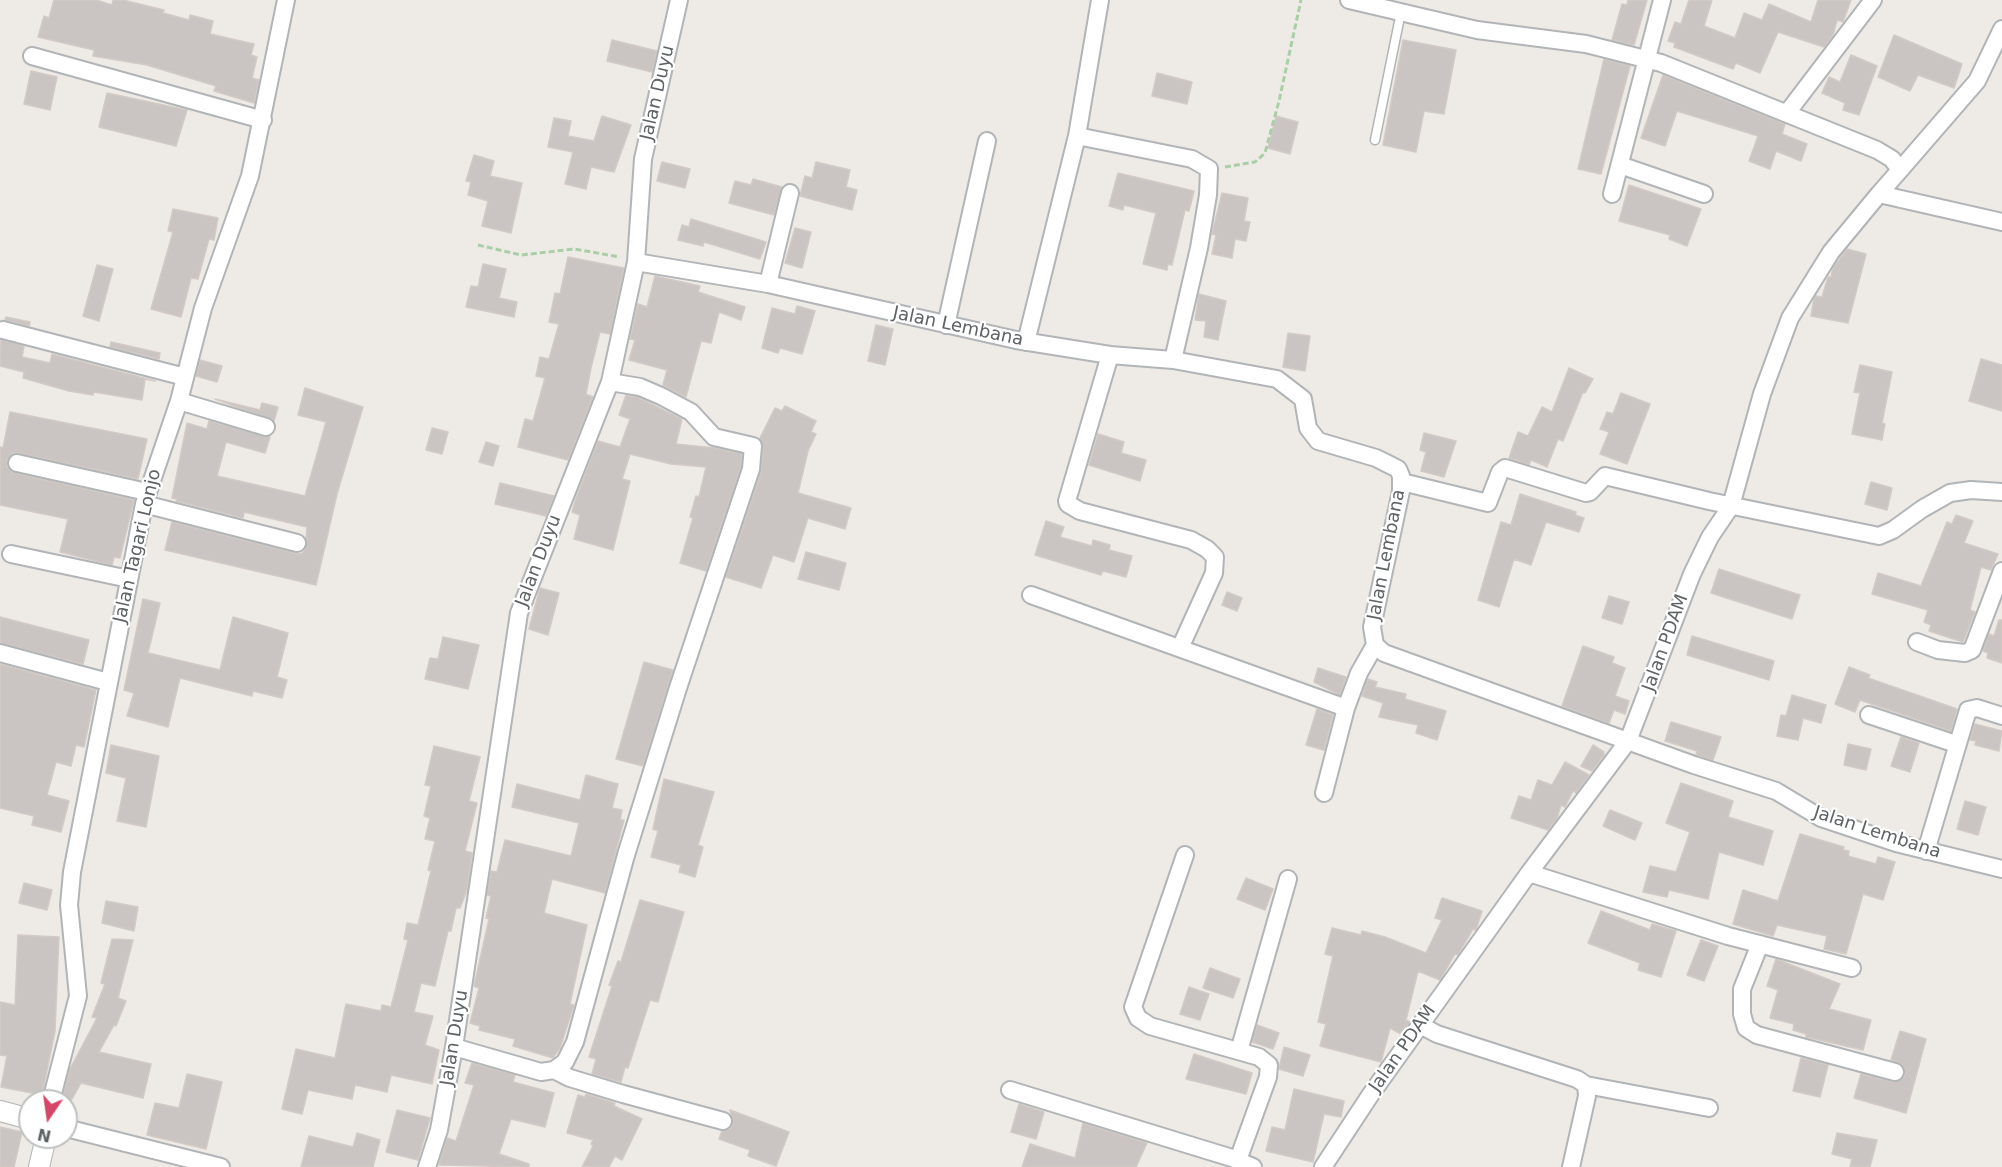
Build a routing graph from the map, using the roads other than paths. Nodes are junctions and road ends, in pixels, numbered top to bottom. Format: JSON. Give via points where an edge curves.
{"nodes":[{"id":1,"x":286,"y":0,"type":"edge"},
{"id":2,"x":679,"y":0,"type":"edge"},
{"id":3,"x":1100,"y":0,"type":"edge"},
{"id":4,"x":1350,"y":0,"type":"edge"},
{"id":5,"x":1662,"y":0,"type":"edge"},
{"id":6,"x":1873,"y":0,"type":"edge"},
{"id":7,"x":1401,"y":12,"type":"junction"},
{"id":8,"x":2002,"y":30,"type":"edge"},
{"id":9,"x":32,"y":56,"type":"dead end"},
{"id":10,"x":1647,"y":58,"type":"junction"},
{"id":11,"x":1787,"y":113,"type":"junction"},
{"id":12,"x":263,"y":120,"type":"junction"},
{"id":13,"x":1077,"y":136,"type":"junction"},
{"id":14,"x":1375,"y":140,"type":"dead end"},
{"id":15,"x":987,"y":141,"type":"dead end"},
{"id":16,"x":1620,"y":165,"type":"junction"},
{"id":17,"x":1900,"y":170,"type":"junction"},
{"id":18,"x":789,"y":192,"type":"dead end"},
{"id":19,"x":1612,"y":194,"type":"dead end"},
{"id":20,"x":1704,"y":194,"type":"dead end"},
{"id":21,"x":1879,"y":194,"type":"junction"},
{"id":22,"x":2002,"y":222,"type":"edge"},
{"id":23,"x":636,"y":260,"type":"junction"},
{"id":24,"x":768,"y":284,"type":"junction"},
{"id":25,"x":946,"y":325,"type":"junction"},
{"id":26,"x":3,"y":330,"type":"dead end"},
{"id":27,"x":1026,"y":342,"type":"junction"},
{"id":28,"x":1110,"y":355,"type":"junction"},
{"id":29,"x":1173,"y":360,"type":"junction"},
{"id":30,"x":185,"y":377,"type":"junction"},
{"id":31,"x":610,"y":382,"type":"junction"},
{"id":32,"x":179,"y":401,"type":"junction"},
{"id":33,"x":266,"y":427,"type":"dead end"},
{"id":34,"x":17,"y":463,"type":"dead end"},
{"id":35,"x":1402,"y":482,"type":"junction"},
{"id":36,"x":2002,"y":492,"type":"edge"},
{"id":37,"x":146,"y":498,"type":"junction"},
{"id":38,"x":1728,"y":505,"type":"junction"},
{"id":39,"x":297,"y":543,"type":"dead end"},
{"id":40,"x":11,"y":554,"type":"dead end"},
{"id":41,"x":2002,"y":572,"type":"edge"},
{"id":42,"x":129,"y":579,"type":"junction"},
{"id":43,"x":1031,"y":595,"type":"dead end"},
{"id":44,"x":1917,"y":642,"type":"dead end"},
{"id":45,"x":1375,"y":645,"type":"junction"},
{"id":46,"x":1180,"y":648,"type":"junction"},
{"id":47,"x":0,"y":653,"type":"edge"},
{"id":48,"x":108,"y":682,"type":"junction"},
{"id":49,"x":1346,"y":708,"type":"junction"},
{"id":50,"x":1869,"y":715,"type":"dead end"},
{"id":51,"x":2002,"y":716,"type":"edge"},
{"id":52,"x":1628,"y":741,"type":"junction"},
{"id":53,"x":1956,"y":744,"type":"junction"},
{"id":54,"x":1324,"y":793,"type":"dead end"},
{"id":55,"x":1926,"y":851,"type":"junction"},
{"id":56,"x":1185,"y":855,"type":"dead end"},
{"id":57,"x":2002,"y":869,"type":"edge"},
{"id":58,"x":1529,"y":873,"type":"junction"},
{"id":59,"x":1288,"y":879,"type":"dead end"},
{"id":60,"x":1760,"y":944,"type":"junction"},
{"id":61,"x":1852,"y":969,"type":"dead end"},
{"id":62,"x":1420,"y":1025,"type":"junction"},
{"id":63,"x":454,"y":1047,"type":"junction"},
{"id":64,"x":1239,"y":1051,"type":"junction"},
{"id":65,"x":554,"y":1070,"type":"junction"},
{"id":66,"x":1895,"y":1072,"type":"dead end"},
{"id":67,"x":1586,"y":1085,"type":"junction"},
{"id":68,"x":54,"y":1089,"type":"edge"},
{"id":69,"x":1010,"y":1090,"type":"dead end"},
{"id":70,"x":1709,"y":1108,"type":"dead end"},
{"id":71,"x":0,"y":1111,"type":"edge"},
{"id":72,"x":18,"y":1116,"type":"edge"},
{"id":73,"x":723,"y":1120,"type":"dead end"},
{"id":74,"x":78,"y":1131,"type":"edge"},
{"id":75,"x":43,"y":1149,"type":"edge"},
{"id":76,"x":1238,"y":1160,"type":"junction"},
{"id":77,"x":39,"y":1167,"type":"edge"},
{"id":78,"x":221,"y":1167,"type":"edge"},
{"id":79,"x":427,"y":1167,"type":"edge"},
{"id":80,"x":1253,"y":1167,"type":"edge"},
{"id":81,"x":1323,"y":1167,"type":"edge"},
{"id":82,"x":1571,"y":1167,"type":"edge"}],
"edges":[{"from":1,"to":12,"type":"street","name":"Jalan Tagari Lonjo"},
{"from":2,"to":23,"type":"street","name":"Jalan Duyu","via":[[643,159]]},
{"from":3,"to":13,"type":"street"},
{"from":4,"to":7,"type":"street"},
{"from":5,"to":10,"type":"street"},
{"from":6,"to":11,"type":"street"},
{"from":7,"to":10,"type":"street","via":[[1489,32],[1586,44]]},
{"from":7,"to":14,"type":"lane"},
{"from":8,"to":17,"type":"street","name":"Jalan PDAM","via":[[1977,81]]},
{"from":9,"to":12,"type":"street"},
{"from":10,"to":11,"type":"street"},
{"from":10,"to":16,"type":"street"},
{"from":11,"to":17,"type":"street","via":[[1877,150],[1893,159]]},
{"from":12,"to":30,"type":"street","name":"Jalan Tagari Lonjo","via":[[250,176],[203,308]]},
{"from":13,"to":27,"type":"street"},
{"from":13,"to":29,"type":"street","via":[[1192,159],[1209,169],[1199,248]]},
{"from":15,"to":25,"type":"street"},
{"from":16,"to":19,"type":"street"},
{"from":16,"to":20,"type":"street"},
{"from":17,"to":21,"type":"street","name":"Jalan PDAM"},
{"from":18,"to":24,"type":"street"},
{"from":21,"to":22,"type":"street"},
{"from":21,"to":38,"type":"street","name":"Jalan PDAM","via":[[1831,252],[1790,318]]},
{"from":23,"to":24,"type":"street","name":"Jalan Lembana"},
{"from":23,"to":31,"type":"street","name":"Jalan Duyu"},
{"from":24,"to":25,"type":"street","name":"Jalan Lembana"},
{"from":25,"to":27,"type":"street","name":"Jalan Lembana"},
{"from":26,"to":30,"type":"street"},
{"from":27,"to":28,"type":"street","name":"Jalan Lembana"},
{"from":28,"to":29,"type":"street","name":"Jalan Lembana"},
{"from":28,"to":46,"type":"street","via":[[1067,501],[1080,511],[1191,540],[1215,557],[1214,573]]},
{"from":29,"to":35,"type":"street","name":"Jalan Lembana","via":[[1260,375],[1285,384],[1303,399],[1308,428],[1318,441],[1376,458],[1398,469]]},
{"from":30,"to":32,"type":"street","name":"Jalan Tagari Lonjo"},
{"from":31,"to":63,"type":"street","name":"Jalan Duyu","via":[[521,603]]},
{"from":31,"to":65,"type":"street","via":[[640,387],[660,396],[691,412],[714,436],[750,445],[755,450],[635,825],[574,1042],[565,1062]]},
{"from":32,"to":33,"type":"street"},
{"from":32,"to":37,"type":"street","name":"Jalan Tagari Lonjo"},
{"from":34,"to":37,"type":"street"},
{"from":35,"to":38,"type":"street","via":[[1488,503],[1505,468],[1586,493],[1605,476]]},
{"from":35,"to":45,"type":"street","name":"Jalan Lembana","via":[[1372,627]]},
{"from":36,"to":38,"type":"street","via":[[1950,493],[1879,536]]},
{"from":37,"to":39,"type":"street"},
{"from":37,"to":42,"type":"street","name":"Jalan Tagari Lonjo"},
{"from":38,"to":52,"type":"street","name":"Jalan PDAM","via":[[1692,574]]},
{"from":40,"to":42,"type":"street"},
{"from":41,"to":44,"type":"street","via":[[1972,650],[1938,651]]},
{"from":42,"to":48,"type":"street","name":"Jalan Tagari Lonjo"},
{"from":43,"to":46,"type":"street"},
{"from":45,"to":49,"type":"street"},
{"from":45,"to":52,"type":"street","name":"Jalan Lembana","via":[[1389,656]]},
{"from":46,"to":49,"type":"street"},
{"from":47,"to":48,"type":"street"},
{"from":48,"to":68,"type":"street","name":"Jalan Tagari Lonjo","via":[[70,887],[78,996]]},
{"from":49,"to":54,"type":"street"},
{"from":50,"to":53,"type":"street"},
{"from":51,"to":53,"type":"street","via":[[1970,708]]},
{"from":52,"to":55,"type":"street","name":"Jalan Lembana","via":[[1776,791],[1821,818]]},
{"from":52,"to":58,"type":"street","name":"Jalan PDAM"},
{"from":53,"to":55,"type":"street"},
{"from":55,"to":57,"type":"street","name":"Jalan Lembana"},
{"from":56,"to":64,"type":"street","via":[[1132,1007],[1138,1018],[1150,1026]]},
{"from":58,"to":60,"type":"street"},
{"from":58,"to":62,"type":"street","name":"Jalan PDAM"},
{"from":59,"to":64,"type":"street"},
{"from":60,"to":61,"type":"street"},
{"from":60,"to":66,"type":"street","via":[[1742,989],[1746,1028],[1757,1035]]},
{"from":62,"to":67,"type":"street"},
{"from":62,"to":81,"type":"street","name":"Jalan PDAM"},
{"from":63,"to":65,"type":"street","via":[[541,1072]]},
{"from":63,"to":79,"type":"street","name":"Jalan Duyu","via":[[439,1130]]},
{"from":64,"to":76,"type":"street","via":[[1259,1057],[1269,1065]]},
{"from":65,"to":73,"type":"street","via":[[613,1091]]},
{"from":67,"to":70,"type":"street"},
{"from":67,"to":82,"type":"street"},
{"from":69,"to":76,"type":"street"},
{"from":71,"to":72,"type":"street"},
{"from":74,"to":78,"type":"street"},
{"from":75,"to":77,"type":"street"},
{"from":76,"to":80,"type":"street"}]}
